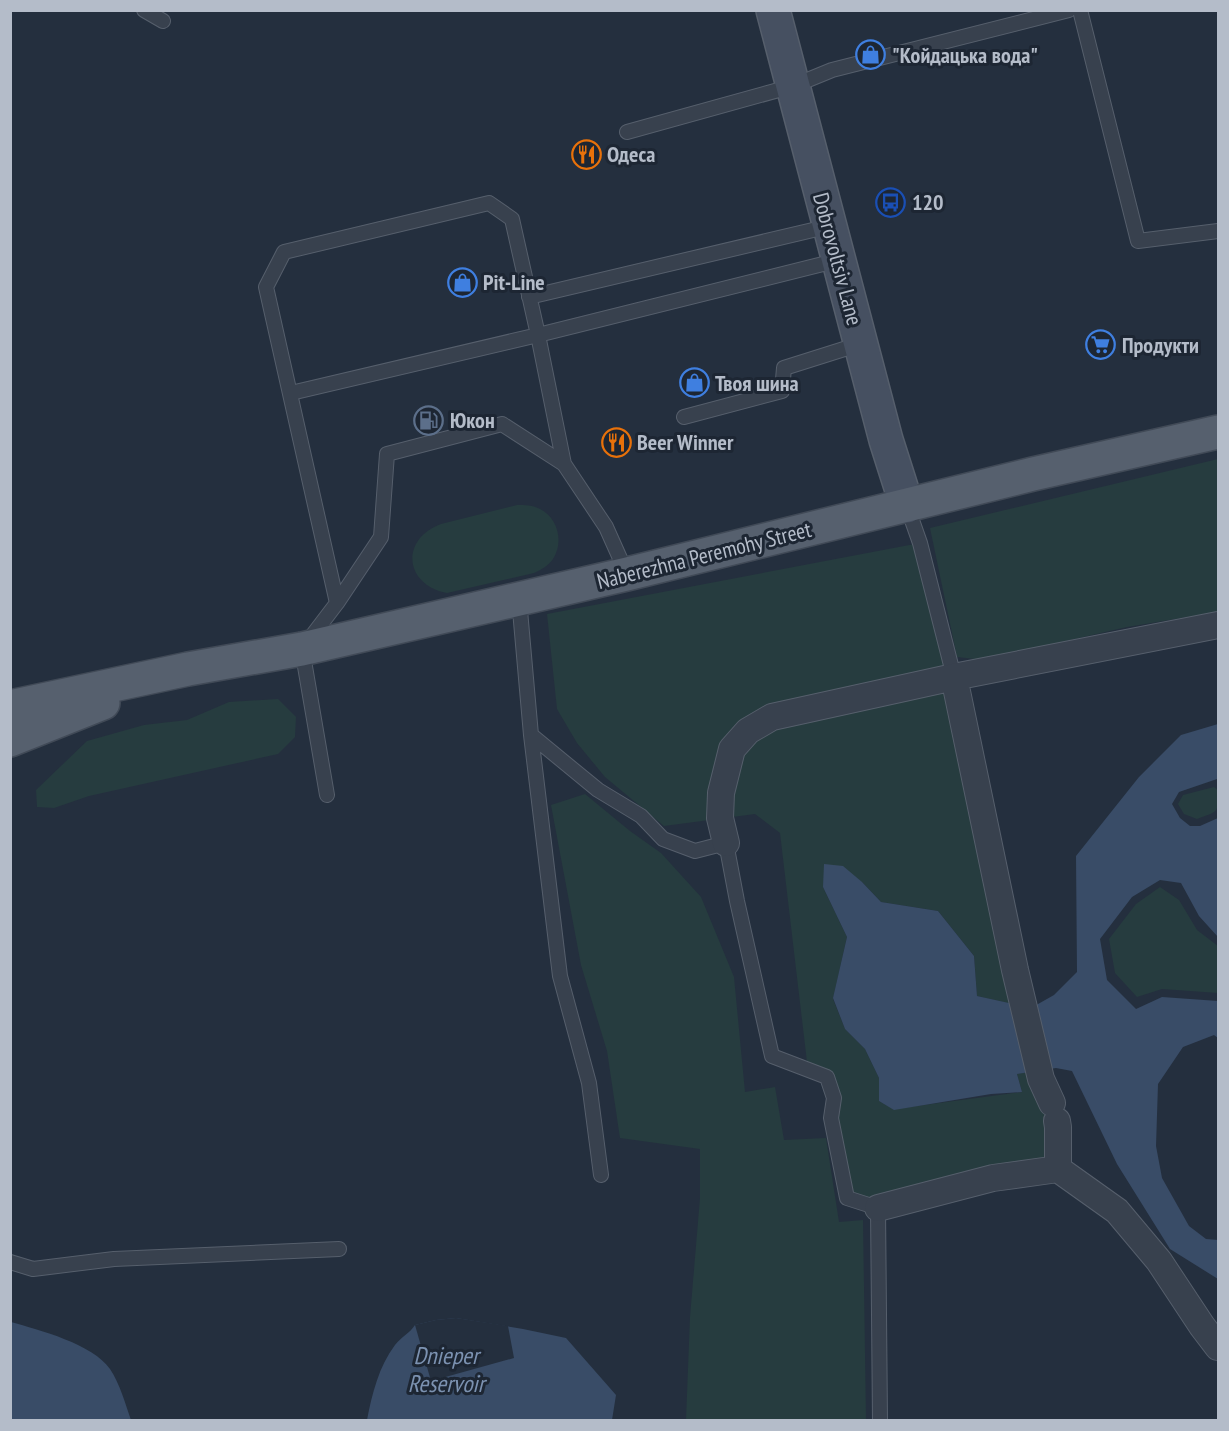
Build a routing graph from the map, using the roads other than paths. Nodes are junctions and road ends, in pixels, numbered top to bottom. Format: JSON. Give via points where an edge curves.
{"nodes":[{"id":1,"x":144,"y":10,"type":"edge"},
{"id":2,"x":773,"y":10,"type":"edge"},
{"id":3,"x":1069,"y":10,"type":"edge"},
{"id":4,"x":1080,"y":10,"type":"edge"},
{"id":5,"x":163,"y":21,"type":"dead end"},
{"id":6,"x":793,"y":86,"type":"junction"},
{"id":7,"x":627,"y":132,"type":"dead end"},
{"id":8,"x":830,"y":226,"type":"junction"},
{"id":9,"x":1218,"y":231,"type":"edge"},
{"id":10,"x":838,"y":260,"type":"junction"},
{"id":11,"x":529,"y":297,"type":"junction"},
{"id":12,"x":538,"y":335,"type":"junction"},
{"id":13,"x":860,"y":344,"type":"junction"},
{"id":14,"x":291,"y":393,"type":"junction"},
{"id":15,"x":684,"y":417,"type":"dead end"},
{"id":16,"x":1218,"y":432,"type":"edge"},
{"id":17,"x":564,"y":464,"type":"junction"},
{"id":18,"x":907,"y":506,"type":"junction"},
{"id":19,"x":627,"y":574,"type":"junction"},
{"id":20,"x":519,"y":599,"type":"junction"},
{"id":21,"x":338,"y":603,"type":"junction"},
{"id":22,"x":1218,"y":626,"type":"edge"},
{"id":23,"x":302,"y":649,"type":"junction"},
{"id":24,"x":188,"y":669,"type":"junction"},
{"id":25,"x":954,"y":677,"type":"junction"},
{"id":26,"x":10,"y":707,"type":"edge"},
{"id":27,"x":531,"y":735,"type":"junction"},
{"id":28,"x":10,"y":740,"type":"edge"},
{"id":29,"x":327,"y":795,"type":"dead end"},
{"id":30,"x":726,"y":843,"type":"junction"},
{"id":31,"x":1058,"y":1169,"type":"junction"},
{"id":32,"x":601,"y":1174,"type":"dead end"},
{"id":33,"x":878,"y":1208,"type":"junction"},
{"id":34,"x":339,"y":1249,"type":"dead end"},
{"id":35,"x":10,"y":1262,"type":"edge"},
{"id":36,"x":1218,"y":1347,"type":"edge"},
{"id":37,"x":880,"y":1420,"type":"edge"}],
"edges":[{"from":1,"to":5,"type":"lane"},
{"from":2,"to":6,"type":"main road","name":"Dobrovoltsiv Lane"},
{"from":3,"to":6,"type":"lane","via":[[832,70]]},
{"from":4,"to":9,"type":"lane","via":[[1138,241]]},
{"from":6,"to":7,"type":"lane"},
{"from":6,"to":8,"type":"main road","name":"Dobrovoltsiv Lane"},
{"from":8,"to":10,"type":"main road","name":"Dobrovoltsiv Lane"},
{"from":8,"to":11,"type":"lane"},
{"from":10,"to":12,"type":"lane"},
{"from":10,"to":13,"type":"main road","name":"Dobrovoltsiv Lane"},
{"from":11,"to":12,"type":"lane"},
{"from":11,"to":14,"type":"lane","via":[[512,219],[489,202],[285,252],[266,287]]},
{"from":12,"to":14,"type":"lane"},
{"from":12,"to":17,"type":"lane"},
{"from":13,"to":15,"type":"lane","via":[[784,368],[782,391]]},
{"from":13,"to":18,"type":"main road","name":"Dobrovoltsiv Lane"},
{"from":14,"to":21,"type":"lane"},
{"from":16,"to":18,"type":"main road","name":"Naberezhna Peremohy Street"},
{"from":17,"to":19,"type":"lane","via":[[606,527]]},
{"from":17,"to":21,"type":"lane","via":[[502,424],[387,454],[381,537]]},
{"from":18,"to":19,"type":"main road","name":"Naberezhna Peremohy Street"},
{"from":18,"to":25,"type":"lane"},
{"from":19,"to":20,"type":"main road","name":"Naberezhna Peremohy Street"},
{"from":20,"to":23,"type":"main road","name":"Naberezhna Peremohy Street"},
{"from":20,"to":27,"type":"lane"},
{"from":21,"to":23,"type":"lane"},
{"from":22,"to":25,"type":"street"},
{"from":23,"to":24,"type":"main road","name":"Naberezhna Peremohy Street"},
{"from":23,"to":29,"type":"lane"},
{"from":24,"to":26,"type":"main road","name":"Naberezhna Peremohy Street"},
{"from":24,"to":28,"type":"main road","name":"Naberezhna Peremohy Street"},
{"from":25,"to":30,"type":"street","via":[[772,717],[748,731],[732,749],[721,793],[720,818]]},
{"from":25,"to":31,"type":"street","via":[[1015,970],[1041,1078],[1058,1126]]},
{"from":27,"to":30,"type":"lane","via":[[598,790],[641,816],[663,839],[695,851]]},
{"from":27,"to":32,"type":"lane","via":[[560,976],[589,1083]]},
{"from":30,"to":33,"type":"lane","via":[[772,1056],[827,1077],[834,1098],[831,1118],[847,1198]]},
{"from":31,"to":33,"type":"street","via":[[993,1178]]},
{"from":31,"to":36,"type":"street","via":[[1118,1211],[1159,1261]]},
{"from":33,"to":37,"type":"lane"},
{"from":34,"to":35,"type":"lane","via":[[114,1260],[33,1269]]}]}
